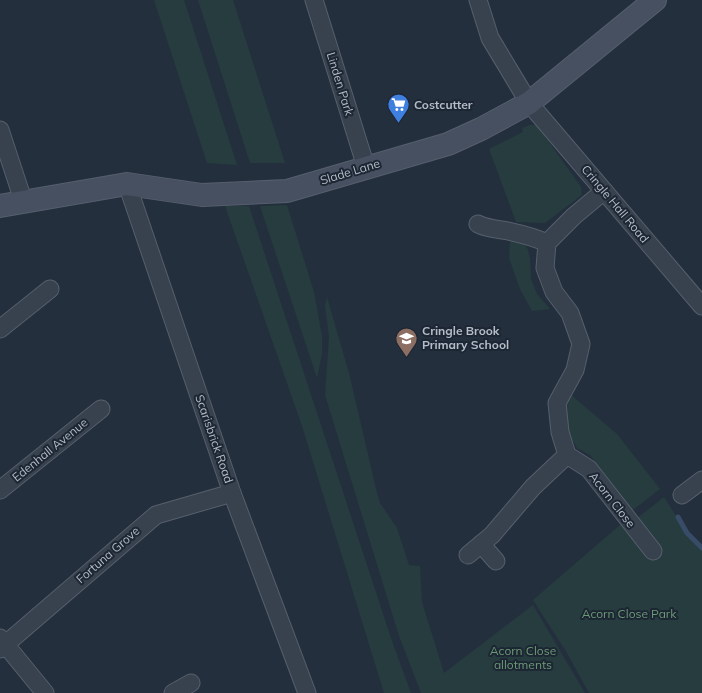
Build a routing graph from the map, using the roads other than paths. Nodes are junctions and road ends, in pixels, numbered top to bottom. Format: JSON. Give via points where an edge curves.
{"nodes":[{"id":1,"x":314,"y":0,"type":"edge"},
{"id":2,"x":478,"y":0,"type":"edge"},
{"id":3,"x":655,"y":0,"type":"edge"},
{"id":4,"x":529,"y":103,"type":"junction"},
{"id":5,"x":0,"y":130,"type":"edge"},
{"id":6,"x":366,"y":167,"type":"junction"},
{"id":7,"x":127,"y":184,"type":"junction"},
{"id":8,"x":604,"y":191,"type":"junction"},
{"id":9,"x":24,"y":203,"type":"junction"},
{"id":10,"x":0,"y":206,"type":"edge"},
{"id":11,"x":478,"y":224,"type":"dead end"},
{"id":12,"x":547,"y":243,"type":"junction"},
{"id":13,"x":50,"y":289,"type":"dead end"},
{"id":14,"x":702,"y":306,"type":"edge"},
{"id":15,"x":0,"y":329,"type":"edge"},
{"id":16,"x":101,"y":409,"type":"dead end"},
{"id":17,"x":567,"y":455,"type":"junction"},
{"id":18,"x":702,"y":480,"type":"edge"},
{"id":19,"x":0,"y":490,"type":"edge"},
{"id":20,"x":232,"y":493,"type":"junction"},
{"id":21,"x":682,"y":495,"type":"dead end"},
{"id":22,"x":481,"y":544,"type":"junction"},
{"id":23,"x":653,"y":551,"type":"dead end"},
{"id":24,"x":468,"y":555,"type":"dead end"},
{"id":25,"x":496,"y":561,"type":"dead end"},
{"id":26,"x":2,"y":644,"type":"edge"},
{"id":27,"x":191,"y":683,"type":"dead end"},
{"id":28,"x":45,"y":693,"type":"edge"},
{"id":29,"x":173,"y":693,"type":"edge"},
{"id":30,"x":307,"y":693,"type":"edge"}],
"edges":[{"from":1,"to":6,"type":"street","name":"Linden Park"},
{"from":2,"to":4,"type":"street","name":"Cringle Hall Road","via":[[490,38]]},
{"from":3,"to":4,"type":"street","name":"Slade Lane"},
{"from":4,"to":6,"type":"street","name":"Slade Lane","via":[[448,144]]},
{"from":4,"to":8,"type":"street","name":"Cringle Hall Road"},
{"from":5,"to":9,"type":"street"},
{"from":6,"to":7,"type":"street","name":"Slade Lane","via":[[287,191],[202,195]]},
{"from":7,"to":9,"type":"street","name":"Slade Lane"},
{"from":7,"to":20,"type":"street","name":"Scarisbrick Road"},
{"from":8,"to":12,"type":"street"},
{"from":8,"to":14,"type":"street","name":"Cringle Hall Road"},
{"from":9,"to":10,"type":"street","name":"Slade Lane"},
{"from":11,"to":12,"type":"street","via":[[486,228],[534,237]]},
{"from":12,"to":17,"type":"street","via":[[545,268],[554,292],[570,313],[581,344],[575,370],[557,403],[560,432]]},
{"from":13,"to":15,"type":"street"},
{"from":16,"to":19,"type":"street","name":"Edenhall Avenue"},
{"from":17,"to":22,"type":"street","via":[[533,487]]},
{"from":17,"to":23,"type":"street","name":"Acorn Close","via":[[589,470]]},
{"from":18,"to":21,"type":"street"},
{"from":20,"to":26,"type":"street","name":"Fortuna Grove","via":[[156,515]]},
{"from":20,"to":30,"type":"street","name":"Scarisbrick Road"},
{"from":22,"to":24,"type":"street"},
{"from":22,"to":25,"type":"street"},
{"from":26,"to":28,"type":"street"},
{"from":27,"to":29,"type":"street"}]}
